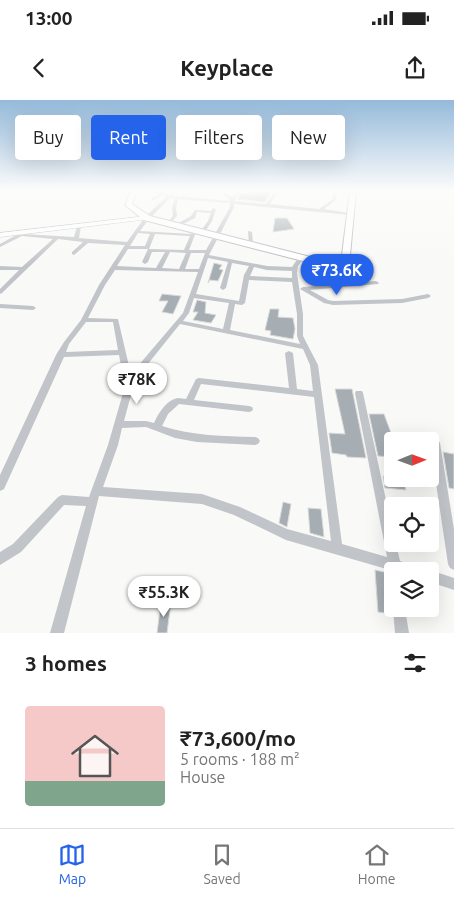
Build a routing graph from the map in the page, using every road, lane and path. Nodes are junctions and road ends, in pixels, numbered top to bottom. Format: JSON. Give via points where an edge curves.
{"nodes":[{"id":1,"x":144,"y":216,"type":"edge"},
{"id":2,"x":152,"y":216,"type":"edge"},
{"id":3,"x":175,"y":216,"type":"edge"},
{"id":4,"x":194,"y":216,"type":"edge"},
{"id":5,"x":212,"y":216,"type":"edge"},
{"id":6,"x":227,"y":216,"type":"edge"},
{"id":7,"x":349,"y":216,"type":"edge"},
{"id":8,"x":147,"y":218,"type":"junction"},
{"id":9,"x":173,"y":224,"type":"junction"},
{"id":10,"x":79,"y":226,"type":"junction"},
{"id":11,"x":137,"y":232,"type":"junction"},
{"id":12,"x":196,"y":232,"type":"junction"},
{"id":13,"x":250,"y":232,"type":"dead end"},
{"id":14,"x":21,"y":233,"type":"junction"},
{"id":15,"x":153,"y":233,"type":"junction"},
{"id":16,"x":0,"y":235,"type":"edge"},
{"id":17,"x":216,"y":236,"type":"junction"},
{"id":18,"x":56,"y":238,"type":"junction"},
{"id":19,"x":76,"y":239,"type":"junction"},
{"id":20,"x":87,"y":241,"type":"junction"},
{"id":21,"x":128,"y":245,"type":"junction"},
{"id":22,"x":251,"y":245,"type":"junction"},
{"id":23,"x":0,"y":246,"type":"edge"},
{"id":24,"x":168,"y":250,"type":"junction"},
{"id":25,"x":187,"y":251,"type":"junction"},
{"id":26,"x":74,"y":253,"type":"dead end"},
{"id":27,"x":207,"y":254,"type":"junction"},
{"id":28,"x":300,"y":259,"type":"junction"},
{"id":29,"x":145,"y":262,"type":"dead end"},
{"id":30,"x":230,"y":262,"type":"junction"},
{"id":31,"x":252,"y":266,"type":"junction"},
{"id":32,"x":0,"y":268,"type":"edge"},
{"id":33,"x":113,"y":268,"type":"junction"},
{"id":34,"x":159,"y":268,"type":"junction"},
{"id":35,"x":24,"y":269,"type":"junction"},
{"id":36,"x":182,"y":269,"type":"junction"},
{"id":37,"x":294,"y":269,"type":"junction"},
{"id":38,"x":202,"y":271,"type":"junction"},
{"id":39,"x":247,"y":278,"type":"junction"},
{"id":40,"x":376,"y":283,"type":"dead end"},
{"id":41,"x":298,"y":286,"type":"junction"},
{"id":42,"x":223,"y":288,"type":"dead end"},
{"id":43,"x":0,"y":292,"type":"edge"},
{"id":44,"x":194,"y":296,"type":"junction"},
{"id":45,"x":428,"y":296,"type":"dead end"},
{"id":46,"x":232,"y":302,"type":"junction"},
{"id":47,"x":0,"y":306,"type":"edge"},
{"id":48,"x":32,"y":308,"type":"dead end"},
{"id":49,"x":84,"y":320,"type":"junction"},
{"id":50,"x":179,"y":322,"type":"junction"},
{"id":51,"x":226,"y":332,"type":"junction"},
{"id":52,"x":306,"y":347,"type":"junction"},
{"id":53,"x":122,"y":352,"type":"junction"},
{"id":54,"x":290,"y":353,"type":"dead end"},
{"id":55,"x":60,"y":355,"type":"junction"},
{"id":56,"x":131,"y":378,"type":"junction"},
{"id":57,"x":293,"y":392,"type":"junction"},
{"id":58,"x":359,"y":393,"type":"dead end"},
{"id":59,"x":318,"y":394,"type":"junction"},
{"id":60,"x":189,"y":402,"type":"junction"},
{"id":61,"x":249,"y":409,"type":"dead end"},
{"id":62,"x":119,"y":424,"type":"junction"},
{"id":63,"x":158,"y":426,"type":"junction"},
{"id":64,"x":255,"y":441,"type":"dead end"},
{"id":65,"x":439,"y":473,"type":"edge"},
{"id":66,"x":0,"y":486,"type":"edge"},
{"id":67,"x":96,"y":491,"type":"junction"},
{"id":68,"x":92,"y":502,"type":"junction"},
{"id":69,"x":337,"y":547,"type":"junction"},
{"id":70,"x":0,"y":559,"type":"edge"},
{"id":71,"x":394,"y":562,"type":"edge"},
{"id":72,"x":384,"y":564,"type":"edge"},
{"id":73,"x":454,"y":564,"type":"edge"},
{"id":74,"x":439,"y":579,"type":"edge"},
{"id":75,"x":454,"y":584,"type":"edge"},
{"id":76,"x":400,"y":617,"type":"edge"},
{"id":77,"x":57,"y":633,"type":"edge"},
{"id":78,"x":402,"y":633,"type":"edge"}],
"edges":[{"from":1,"to":8,"type":"main road"},
{"from":2,"to":8,"type":"street"},
{"from":3,"to":9,"type":"street"},
{"from":4,"to":9,"type":"street"},
{"from":5,"to":12,"type":"street"},
{"from":6,"to":17,"type":"street"},
{"from":7,"to":28,"type":"main road","via":[[344,260],[330,265]]},
{"from":8,"to":9,"type":"main road"},
{"from":8,"to":10,"type":"main road"},
{"from":8,"to":11,"type":"street"},
{"from":9,"to":12,"type":"main road"},
{"from":10,"to":14,"type":"main road"},
{"from":10,"to":19,"type":"street"},
{"from":11,"to":15,"type":"street"},
{"from":11,"to":21,"type":"street"},
{"from":12,"to":15,"type":"street"},
{"from":12,"to":17,"type":"main road"},
{"from":12,"to":25,"type":"street"},
{"from":13,"to":22,"type":"street"},
{"from":14,"to":16,"type":"main road"},
{"from":14,"to":18,"type":"street"},
{"from":14,"to":23,"type":"street"},
{"from":15,"to":21,"type":"street","via":[[148,248]]},
{"from":17,"to":22,"type":"main road"},
{"from":17,"to":27,"type":"street"},
{"from":18,"to":19,"type":"street"},
{"from":18,"to":35,"type":"street"},
{"from":19,"to":20,"type":"street"},
{"from":20,"to":21,"type":"street"},
{"from":20,"to":26,"type":"street"},
{"from":21,"to":33,"type":"street"},
{"from":22,"to":28,"type":"main road"},
{"from":24,"to":25,"type":"street"},
{"from":24,"to":29,"type":"street","via":[[150,250]]},
{"from":24,"to":34,"type":"street"},
{"from":25,"to":27,"type":"street"},
{"from":25,"to":36,"type":"street"},
{"from":27,"to":30,"type":"street"},
{"from":27,"to":38,"type":"street"},
{"from":28,"to":37,"type":"street"},
{"from":30,"to":31,"type":"street"},
{"from":30,"to":42,"type":"street"},
{"from":31,"to":37,"type":"street"},
{"from":31,"to":39,"type":"street"},
{"from":32,"to":35,"type":"street"},
{"from":33,"to":34,"type":"street"},
{"from":33,"to":49,"type":"street"},
{"from":34,"to":36,"type":"street"},
{"from":35,"to":43,"type":"street"},
{"from":36,"to":38,"type":"street"},
{"from":37,"to":41,"type":"street"},
{"from":38,"to":44,"type":"street"},
{"from":39,"to":41,"type":"street"},
{"from":39,"to":46,"type":"street","via":[[242,303]]},
{"from":40,"to":41,"type":"street"},
{"from":41,"to":45,"type":"street","via":[[333,303],[402,301]]},
{"from":41,"to":52,"type":"street","via":[[300,336]]},
{"from":44,"to":46,"type":"street"},
{"from":44,"to":50,"type":"street"},
{"from":46,"to":51,"type":"street"},
{"from":47,"to":48,"type":"street"},
{"from":49,"to":53,"type":"street","via":[[116,320]]},
{"from":49,"to":55,"type":"street"},
{"from":50,"to":51,"type":"street"},
{"from":50,"to":56,"type":"street"},
{"from":51,"to":52,"type":"street"},
{"from":52,"to":59,"type":"street","via":[[314,365]]},
{"from":53,"to":55,"type":"street"},
{"from":53,"to":56,"type":"street"},
{"from":54,"to":57,"type":"street"},
{"from":55,"to":66,"type":"street"},
{"from":56,"to":62,"type":"street"},
{"from":57,"to":59,"type":"street"},
{"from":57,"to":60,"type":"street","via":[[198,381]]},
{"from":58,"to":71,"type":"street"},
{"from":59,"to":69,"type":"street"},
{"from":60,"to":61,"type":"street"},
{"from":60,"to":63,"type":"street","via":[[178,401],[169,406]]},
{"from":62,"to":63,"type":"street"},
{"from":62,"to":67,"type":"street"},
{"from":63,"to":64,"type":"street","via":[[175,434],[197,438]]},
{"from":65,"to":73,"type":"street"},
{"from":67,"to":68,"type":"street"},
{"from":67,"to":69,"type":"street","via":[[202,499],[286,534]]},
{"from":68,"to":70,"type":"street","via":[[62,500],[17,548]]},
{"from":68,"to":77,"type":"street"},
{"from":69,"to":72,"type":"street"},
{"from":74,"to":75,"type":"street"},
{"from":76,"to":78,"type":"street"}]}
